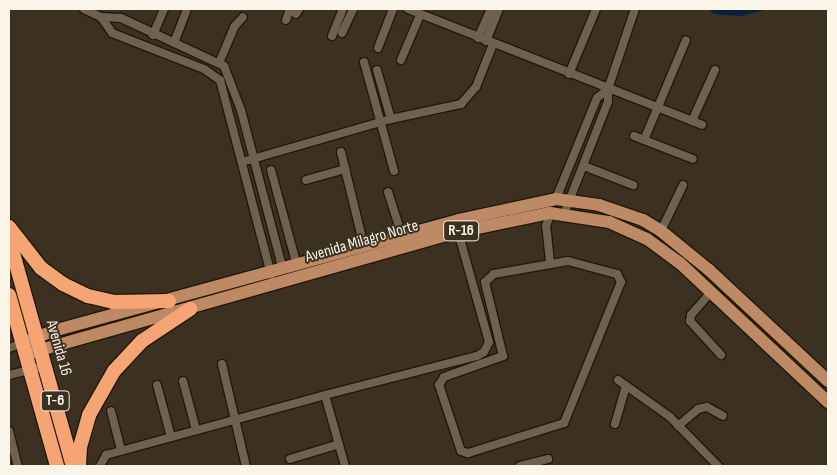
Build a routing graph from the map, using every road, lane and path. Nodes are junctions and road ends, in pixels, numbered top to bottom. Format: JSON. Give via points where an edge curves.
{"nodes":[{"id":1,"x":84,"y":9,"type":"edge"},
{"id":2,"x":125,"y":9,"type":"edge"},
{"id":3,"x":164,"y":9,"type":"edge"},
{"id":4,"x":187,"y":9,"type":"edge"},
{"id":5,"x":343,"y":9,"type":"edge"},
{"id":6,"x":352,"y":9,"type":"edge"},
{"id":7,"x":393,"y":9,"type":"edge"},
{"id":8,"x":409,"y":9,"type":"edge"},
{"id":9,"x":491,"y":9,"type":"edge"},
{"id":10,"x":500,"y":9,"type":"edge"},
{"id":11,"x":596,"y":9,"type":"edge"},
{"id":12,"x":635,"y":9,"type":"edge"},
{"id":13,"x":295,"y":11,"type":"edge"},
{"id":14,"x":420,"y":15,"type":"junction"},
{"id":15,"x":101,"y":17,"type":"junction"},
{"id":16,"x":243,"y":17,"type":"dead end"},
{"id":17,"x":122,"y":18,"type":"junction"},
{"id":18,"x":286,"y":20,"type":"dead end"},
{"id":19,"x":342,"y":33,"type":"dead end"},
{"id":20,"x":153,"y":35,"type":"junction"},
{"id":21,"x":332,"y":36,"type":"dead end"},
{"id":22,"x":478,"y":38,"type":"junction"},
{"id":23,"x":686,"y":40,"type":"dead end"},
{"id":24,"x":174,"y":43,"type":"junction"},
{"id":25,"x":489,"y":43,"type":"junction"},
{"id":26,"x":378,"y":48,"type":"dead end"},
{"id":27,"x":401,"y":60,"type":"dead end"},
{"id":28,"x":364,"y":62,"type":"dead end"},
{"id":29,"x":219,"y":63,"type":"junction"},
{"id":30,"x":377,"y":70,"type":"dead end"},
{"id":31,"x":714,"y":70,"type":"dead end"},
{"id":32,"x":569,"y":74,"type":"junction"},
{"id":33,"x":608,"y":89,"type":"junction"},
{"id":34,"x":658,"y":108,"type":"junction"},
{"id":35,"x":391,"y":119,"type":"junction"},
{"id":36,"x":692,"y":121,"type":"junction"},
{"id":37,"x":380,"y":123,"type":"junction"},
{"id":38,"x":702,"y":125,"type":"dead end"},
{"id":39,"x":634,"y":136,"type":"dead end"},
{"id":40,"x":644,"y":140,"type":"junction"},
{"id":41,"x":341,"y":152,"type":"dead end"},
{"id":42,"x":254,"y":157,"type":"junction"},
{"id":43,"x":693,"y":159,"type":"dead end"},
{"id":44,"x":242,"y":162,"type":"junction"},
{"id":45,"x":584,"y":166,"type":"junction"},
{"id":46,"x":345,"y":169,"type":"junction"},
{"id":47,"x":271,"y":170,"type":"dead end"},
{"id":48,"x":394,"y":172,"type":"dead end"},
{"id":49,"x":306,"y":180,"type":"dead end"},
{"id":50,"x":633,"y":185,"type":"dead end"},
{"id":51,"x":683,"y":185,"type":"dead end"},
{"id":52,"x":388,"y":192,"type":"dead end"},
{"id":53,"x":556,"y":200,"type":"junction"},
{"id":54,"x":571,"y":201,"type":"junction"},
{"id":55,"x":550,"y":213,"type":"junction"},
{"id":56,"x":564,"y":214,"type":"junction"},
{"id":57,"x":9,"y":227,"type":"edge"},
{"id":58,"x":660,"y":231,"type":"junction"},
{"id":59,"x":458,"y":232,"type":"junction"},
{"id":60,"x":402,"y":236,"type":"junction"},
{"id":61,"x":289,"y":237,"type":"junction"},
{"id":62,"x":9,"y":239,"type":"edge"},
{"id":63,"x":276,"y":242,"type":"junction"},
{"id":64,"x":364,"y":246,"type":"junction"},
{"id":65,"x":550,"y":262,"type":"junction"},
{"id":66,"x":297,"y":266,"type":"junction"},
{"id":67,"x":278,"y":277,"type":"junction"},
{"id":68,"x":711,"y":292,"type":"junction"},
{"id":69,"x":9,"y":295,"type":"edge"},
{"id":70,"x":169,"y":301,"type":"junction"},
{"id":71,"x":190,"y":309,"type":"junction"},
{"id":72,"x":38,"y":343,"type":"junction"},
{"id":73,"x":9,"y":348,"type":"edge"},
{"id":74,"x":24,"y":348,"type":"junction"},
{"id":75,"x":721,"y":355,"type":"dead end"},
{"id":76,"x":222,"y":364,"type":"dead end"},
{"id":77,"x":45,"y":366,"type":"junction"},
{"id":78,"x":31,"y":370,"type":"junction"},
{"id":79,"x":9,"y":375,"type":"edge"},
{"id":80,"x":183,"y":380,"type":"dead end"},
{"id":81,"x":618,"y":380,"type":"dead end"},
{"id":82,"x":828,"y":382,"type":"edge"},
{"id":83,"x":157,"y":385,"type":"dead end"},
{"id":84,"x":626,"y":386,"type":"junction"},
{"id":85,"x":325,"y":395,"type":"junction"},
{"id":86,"x":828,"y":402,"type":"edge"},
{"id":87,"x":111,"y":411,"type":"dead end"},
{"id":88,"x":723,"y":416,"type":"dead end"},
{"id":89,"x":234,"y":420,"type":"junction"},
{"id":90,"x":615,"y":424,"type":"dead end"},
{"id":91,"x":678,"y":426,"type":"junction"},
{"id":92,"x":196,"y":430,"type":"junction"},
{"id":93,"x":9,"y":431,"type":"edge"},
{"id":94,"x":171,"y":437,"type":"junction"},
{"id":95,"x":339,"y":444,"type":"junction"},
{"id":96,"x":121,"y":450,"type":"junction"},
{"id":97,"x":548,"y":458,"type":"dead end"},
{"id":98,"x":290,"y":460,"type":"dead end"},
{"id":99,"x":18,"y":466,"type":"edge"},
{"id":100,"x":58,"y":466,"type":"edge"},
{"id":101,"x":73,"y":466,"type":"edge"},
{"id":102,"x":79,"y":466,"type":"edge"},
{"id":103,"x":100,"y":466,"type":"edge"},
{"id":104,"x":246,"y":466,"type":"edge"},
{"id":105,"x":346,"y":466,"type":"edge"},
{"id":106,"x":520,"y":466,"type":"edge"},
{"id":107,"x":718,"y":466,"type":"edge"}],
"edges":[{"from":1,"to":15,"type":"street"},
{"from":2,"to":17,"type":"street"},
{"from":3,"to":20,"type":"street"},
{"from":4,"to":24,"type":"street"},
{"from":5,"to":21,"type":"street"},
{"from":6,"to":19,"type":"street"},
{"from":7,"to":26,"type":"street"},
{"from":8,"to":14,"type":"street"},
{"from":9,"to":22,"type":"street"},
{"from":10,"to":25,"type":"street"},
{"from":11,"to":32,"type":"street"},
{"from":12,"to":33,"type":"street"},
{"from":13,"to":18,"type":"street"},
{"from":14,"to":22,"type":"street"},
{"from":14,"to":27,"type":"street"},
{"from":15,"to":17,"type":"street"},
{"from":15,"to":44,"type":"street","via":[[112,33],[204,69],[216,77]]},
{"from":16,"to":29,"type":"street","via":[[234,27]]},
{"from":17,"to":20,"type":"street"},
{"from":20,"to":24,"type":"street"},
{"from":22,"to":25,"type":"street"},
{"from":23,"to":34,"type":"street"},
{"from":24,"to":29,"type":"street"},
{"from":25,"to":32,"type":"street"},
{"from":25,"to":35,"type":"street","via":[[476,87],[461,104]]},
{"from":28,"to":37,"type":"street"},
{"from":29,"to":42,"type":"street","via":[[228,74]]},
{"from":30,"to":35,"type":"street"},
{"from":31,"to":36,"type":"street"},
{"from":32,"to":33,"type":"street"},
{"from":33,"to":34,"type":"street"},
{"from":33,"to":45,"type":"street","via":[[608,102]]},
{"from":33,"to":53,"type":"street","via":[[597,98]]},
{"from":34,"to":36,"type":"street"},
{"from":34,"to":40,"type":"street"},
{"from":35,"to":37,"type":"street"},
{"from":36,"to":38,"type":"street"},
{"from":37,"to":42,"type":"street"},
{"from":37,"to":48,"type":"street"},
{"from":39,"to":40,"type":"street"},
{"from":40,"to":43,"type":"street"},
{"from":41,"to":46,"type":"street"},
{"from":42,"to":44,"type":"street"},
{"from":42,"to":63,"type":"street"},
{"from":44,"to":67,"type":"street"},
{"from":45,"to":50,"type":"street"},
{"from":45,"to":54,"type":"street"},
{"from":46,"to":49,"type":"street"},
{"from":46,"to":64,"type":"street"},
{"from":47,"to":61,"type":"street"},
{"from":51,"to":58,"type":"street"},
{"from":52,"to":60,"type":"street"},
{"from":53,"to":54,"type":"main road","name":"Avenida Milagro Norte","number":"R-16"},
{"from":53,"to":55,"type":"street"},
{"from":53,"to":60,"type":"main road","name":"Avenida Milagro Norte","number":"R-16","via":[[500,210]]},
{"from":54,"to":56,"type":"street"},
{"from":54,"to":58,"type":"main road","name":"Avenida Milagro Norte","number":"R-16","via":[[622,212]]},
{"from":55,"to":56,"type":"main road","name":"Avenida Milagro Norte","number":"R-16"},
{"from":55,"to":59,"type":"main road","name":"Avenida Milagro Norte","number":"R-16"},
{"from":55,"to":65,"type":"street","via":[[546,226]]},
{"from":56,"to":68,"type":"main road","name":"Avenida Milagro Norte","number":"R-16","via":[[609,222],[647,239]]},
{"from":57,"to":70,"type":"highway","via":[[41,268],[88,296],[113,302]]},
{"from":58,"to":82,"type":"main road","name":"Avenida Milagro Norte","number":"R-16","via":[[709,270]]},
{"from":59,"to":67,"type":"main road","name":"Avenida Milagro Norte","number":"R-16"},
{"from":59,"to":85,"type":"street","via":[[489,342],[484,352]]},
{"from":60,"to":64,"type":"main road","name":"Avenida Milagro Norte","number":"R-16"},
{"from":61,"to":63,"type":"street"},
{"from":61,"to":66,"type":"street"},
{"from":62,"to":72,"type":"highway","name":"Avenida 16","number":"T-6"},
{"from":63,"to":67,"type":"street"},
{"from":64,"to":66,"type":"main road","name":"Avenida Milagro Norte","number":"R-16"},
{"from":65,"to":65,"type":"street","via":[[494,274],[485,282],[503,356],[444,377],[438,385],[461,451],[468,453],[564,423],[621,282],[618,274],[584,264]]},
{"from":66,"to":67,"type":"main road","name":"Avenida Milagro Norte","number":"R-16"},
{"from":67,"to":70,"type":"main road","name":"Avenida Milagro Norte","number":"R-16"},
{"from":67,"to":71,"type":"main road","name":"Avenida Milagro Norte","number":"R-16"},
{"from":68,"to":75,"type":"street","via":[[691,315],[690,321]]},
{"from":68,"to":86,"type":"main road","name":"Avenida Milagro Norte","number":"R-16"},
{"from":69,"to":74,"type":"highway","name":"Avenida 16","number":"T-6"},
{"from":70,"to":72,"type":"main road","name":"Avenida Milagro Norte","number":"R-16"},
{"from":71,"to":72,"type":"main road","name":"Avenida Milagro Norte","number":"R-16"},
{"from":71,"to":102,"type":"highway","via":[[142,341],[114,371],[89,415],[80,447]]},
{"from":72,"to":74,"type":"main road","name":"Avenida Milagro Norte","number":"R-16"},
{"from":72,"to":77,"type":"highway","name":"Avenida 16","number":"T-6"},
{"from":73,"to":74,"type":"street"},
{"from":74,"to":78,"type":"highway","name":"Avenida 16","number":"T-6"},
{"from":76,"to":89,"type":"street"},
{"from":77,"to":78,"type":"street"},
{"from":77,"to":101,"type":"highway","name":"Avenida 16","number":"T-6"},
{"from":78,"to":79,"type":"street"},
{"from":78,"to":100,"type":"highway","name":"Avenida 16","number":"T-6"},
{"from":80,"to":92,"type":"street"},
{"from":81,"to":84,"type":"street"},
{"from":83,"to":94,"type":"street"},
{"from":84,"to":90,"type":"street"},
{"from":84,"to":91,"type":"street","via":[[648,399]]},
{"from":85,"to":89,"type":"street"},
{"from":85,"to":95,"type":"street"},
{"from":87,"to":96,"type":"street"},
{"from":88,"to":91,"type":"street","via":[[707,407],[698,409]]},
{"from":89,"to":92,"type":"street"},
{"from":89,"to":104,"type":"street"},
{"from":91,"to":107,"type":"street"},
{"from":92,"to":94,"type":"street"},
{"from":93,"to":99,"type":"street"},
{"from":94,"to":96,"type":"street"},
{"from":95,"to":98,"type":"street"},
{"from":95,"to":105,"type":"street"},
{"from":96,"to":103,"type":"street","via":[[106,454]]},
{"from":97,"to":106,"type":"street"}]}
